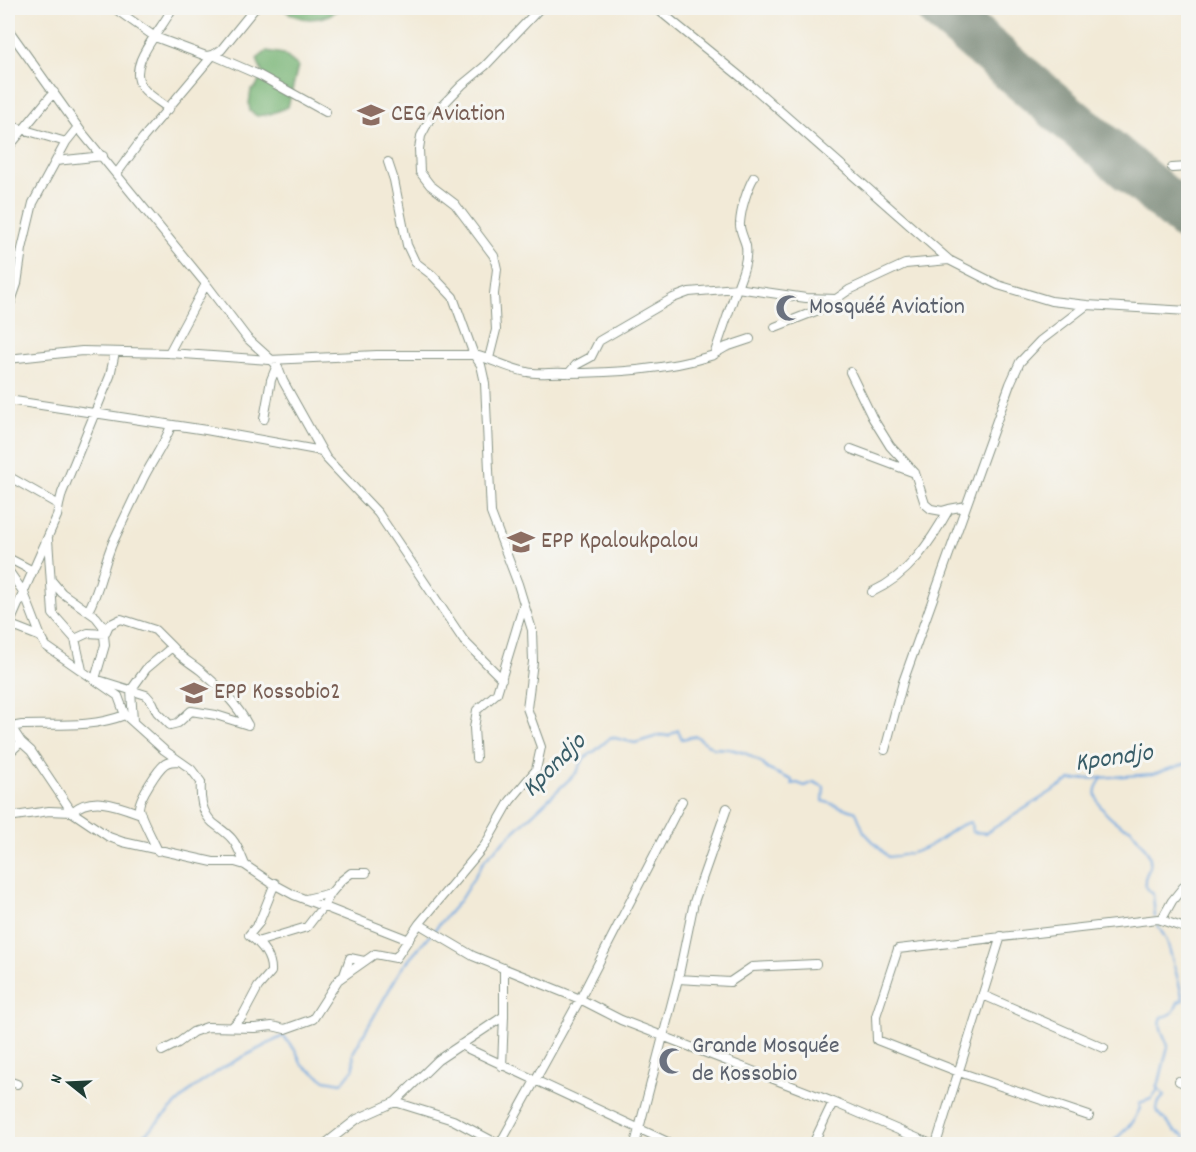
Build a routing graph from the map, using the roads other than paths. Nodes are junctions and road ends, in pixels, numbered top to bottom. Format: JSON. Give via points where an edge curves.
{"nodes":[{"id":1,"x":114,"y":8,"type":"edge"},
{"id":2,"x":172,"y":8,"type":"edge"},
{"id":3,"x":255,"y":8,"type":"edge"},
{"id":4,"x":540,"y":8,"type":"edge"},
{"id":5,"x":656,"y":8,"type":"edge"},
{"id":6,"x":8,"y":28,"type":"edge"},
{"id":7,"x":154,"y":37,"type":"junction"},
{"id":8,"x":213,"y":55,"type":"junction"},
{"id":9,"x":54,"y":92,"type":"junction"},
{"id":10,"x":169,"y":109,"type":"junction"},
{"id":11,"x":326,"y":112,"type":"dead end"},
{"id":12,"x":8,"y":125,"type":"edge"},
{"id":13,"x":78,"y":127,"type":"junction"},
{"id":14,"x":23,"y":129,"type":"junction"},
{"id":15,"x":66,"y":142,"type":"junction"},
{"id":16,"x":8,"y":148,"type":"edge"},
{"id":17,"x":103,"y":156,"type":"junction"},
{"id":18,"x":56,"y":161,"type":"junction"},
{"id":19,"x":388,"y":162,"type":"dead end"},
{"id":20,"x":1188,"y":167,"type":"edge"},
{"id":21,"x":1172,"y":168,"type":"dead end"},
{"id":22,"x":117,"y":173,"type":"junction"},
{"id":23,"x":754,"y":177,"type":"dead end"},
{"id":24,"x":949,"y":260,"type":"junction"},
{"id":25,"x":206,"y":284,"type":"junction"},
{"id":26,"x":737,"y":288,"type":"junction"},
{"id":27,"x":836,"y":299,"type":"junction"},
{"id":28,"x":1088,"y":305,"type":"junction"},
{"id":29,"x":8,"y":310,"type":"edge"},
{"id":30,"x":1188,"y":311,"type":"edge"},
{"id":31,"x":775,"y":327,"type":"dead end"},
{"id":32,"x":750,"y":339,"type":"dead end"},
{"id":33,"x":115,"y":352,"type":"junction"},
{"id":34,"x":169,"y":353,"type":"junction"},
{"id":35,"x":474,"y":355,"type":"junction"},
{"id":36,"x":714,"y":355,"type":"junction"},
{"id":37,"x":489,"y":358,"type":"junction"},
{"id":38,"x":8,"y":359,"type":"edge"},
{"id":39,"x":274,"y":362,"type":"junction"},
{"id":40,"x":569,"y":372,"type":"junction"},
{"id":41,"x":850,"y":372,"type":"dead end"},
{"id":42,"x":8,"y":400,"type":"edge"},
{"id":43,"x":96,"y":414,"type":"junction"},
{"id":44,"x":264,"y":419,"type":"dead end"},
{"id":45,"x":171,"y":426,"type":"junction"},
{"id":46,"x":851,"y":449,"type":"dead end"},
{"id":47,"x":322,"y":451,"type":"junction"},
{"id":48,"x":915,"y":473,"type":"junction"},
{"id":49,"x":8,"y":476,"type":"edge"},
{"id":50,"x":59,"y":505,"type":"junction"},
{"id":51,"x":966,"y":506,"type":"junction"},
{"id":52,"x":949,"y":509,"type":"junction"},
{"id":53,"x":48,"y":537,"type":"junction"},
{"id":54,"x":8,"y":558,"type":"edge"},
{"id":55,"x":8,"y":570,"type":"edge"},
{"id":56,"x":33,"y":571,"type":"junction"},
{"id":57,"x":51,"y":580,"type":"junction"},
{"id":58,"x":872,"y":592,"type":"dead end"},
{"id":59,"x":24,"y":593,"type":"junction"},
{"id":60,"x":524,"y":603,"type":"junction"},
{"id":61,"x":88,"y":611,"type":"junction"},
{"id":62,"x":8,"y":624,"type":"edge"},
{"id":63,"x":105,"y":634,"type":"junction"},
{"id":64,"x":41,"y":637,"type":"junction"},
{"id":65,"x":75,"y":639,"type":"junction"},
{"id":66,"x":172,"y":647,"type":"junction"},
{"id":67,"x":82,"y":670,"type":"junction"},
{"id":68,"x":95,"y":679,"type":"junction"},
{"id":69,"x":502,"y":679,"type":"junction"},
{"id":70,"x":131,"y":690,"type":"junction"},
{"id":71,"x":129,"y":718,"type":"junction"},
{"id":72,"x":9,"y":725,"type":"edge"},
{"id":73,"x":21,"y":742,"type":"junction"},
{"id":74,"x":885,"y":750,"type":"dead end"},
{"id":75,"x":8,"y":754,"type":"edge"},
{"id":76,"x":476,"y":758,"type":"dead end"},
{"id":77,"x":179,"y":761,"type":"junction"},
{"id":78,"x":682,"y":801,"type":"dead end"},
{"id":79,"x":727,"y":808,"type":"dead end"},
{"id":80,"x":72,"y":813,"type":"junction"},
{"id":81,"x":141,"y":814,"type":"junction"},
{"id":82,"x":8,"y":817,"type":"edge"},
{"id":83,"x":158,"y":851,"type":"junction"},
{"id":84,"x":244,"y":865,"type":"junction"},
{"id":85,"x":366,"y":873,"type":"dead end"},
{"id":86,"x":1188,"y":881,"type":"edge"},
{"id":87,"x":275,"y":883,"type":"junction"},
{"id":88,"x":331,"y":893,"type":"junction"},
{"id":89,"x":306,"y":899,"type":"junction"},
{"id":90,"x":324,"y":905,"type":"junction"},
{"id":91,"x":1160,"y":919,"type":"junction"},
{"id":92,"x":421,"y":926,"type":"junction"},
{"id":93,"x":1188,"y":929,"type":"edge"},
{"id":94,"x":1001,"y":936,"type":"junction"},
{"id":95,"x":409,"y":940,"type":"junction"},
{"id":96,"x":257,"y":942,"type":"junction"},
{"id":97,"x":816,"y":964,"type":"dead end"},
{"id":98,"x":504,"y":968,"type":"junction"},
{"id":99,"x":678,"y":979,"type":"junction"},
{"id":100,"x":983,"y":995,"type":"junction"},
{"id":101,"x":580,"y":999,"type":"junction"},
{"id":102,"x":504,"y":1016,"type":"junction"},
{"id":103,"x":232,"y":1027,"type":"junction"},
{"id":104,"x":662,"y":1036,"type":"junction"},
{"id":105,"x":460,"y":1045,"type":"junction"},
{"id":106,"x":1104,"y":1048,"type":"dead end"},
{"id":107,"x":162,"y":1051,"type":"dead end"},
{"id":108,"x":502,"y":1065,"type":"junction"},
{"id":109,"x":958,"y":1072,"type":"junction"},
{"id":110,"x":1179,"y":1081,"type":"dead end"},
{"id":111,"x":535,"y":1082,"type":"junction"},
{"id":112,"x":1188,"y":1086,"type":"edge"},
{"id":113,"x":395,"y":1102,"type":"junction"},
{"id":114,"x":833,"y":1102,"type":"junction"},
{"id":115,"x":1089,"y":1116,"type":"dead end"},
{"id":116,"x":640,"y":1129,"type":"junction"},
{"id":117,"x":325,"y":1144,"type":"edge"},
{"id":118,"x":499,"y":1144,"type":"edge"},
{"id":119,"x":635,"y":1144,"type":"edge"},
{"id":120,"x":672,"y":1144,"type":"edge"},
{"id":121,"x":813,"y":1144,"type":"edge"},
{"id":122,"x":934,"y":1144,"type":"edge"}],
"edges":[{"from":1,"to":7,"type":"street"},
{"from":2,"to":7,"type":"street"},
{"from":3,"to":8,"type":"street"},
{"from":4,"to":37,"type":"street","via":[[431,117],[421,136],[420,172],[455,204],[494,256],[496,330]]},
{"from":5,"to":24,"type":"street","via":[[753,87]]},
{"from":6,"to":9,"type":"street"},
{"from":7,"to":8,"type":"street"},
{"from":7,"to":10,"type":"street","via":[[139,60],[138,75],[142,87]]},
{"from":8,"to":10,"type":"street"},
{"from":8,"to":11,"type":"street"},
{"from":9,"to":13,"type":"street"},
{"from":9,"to":14,"type":"street"},
{"from":10,"to":22,"type":"street"},
{"from":12,"to":14,"type":"street"},
{"from":13,"to":15,"type":"street"},
{"from":13,"to":17,"type":"street"},
{"from":14,"to":15,"type":"street"},
{"from":14,"to":16,"type":"street"},
{"from":15,"to":18,"type":"street"},
{"from":17,"to":18,"type":"street"},
{"from":17,"to":22,"type":"street"},
{"from":18,"to":29,"type":"street","via":[[33,203]]},
{"from":19,"to":35,"type":"street","via":[[407,245],[415,262],[453,297]]},
{"from":20,"to":21,"type":"street"},
{"from":22,"to":25,"type":"street"},
{"from":23,"to":26,"type":"street","via":[[746,191],[739,225],[746,246]]},
{"from":24,"to":27,"type":"street","via":[[905,264]]},
{"from":24,"to":28,"type":"street","via":[[998,285],[1051,301]]},
{"from":25,"to":34,"type":"street"},
{"from":25,"to":39,"type":"street","via":[[247,338]]},
{"from":26,"to":27,"type":"street"},
{"from":26,"to":36,"type":"street"},
{"from":26,"to":40,"type":"street","via":[[689,292],[673,298],[599,341],[591,357]]},
{"from":27,"to":31,"type":"street"},
{"from":28,"to":30,"type":"street"},
{"from":28,"to":51,"type":"street","via":[[1040,341],[1020,362]]},
{"from":32,"to":36,"type":"street"},
{"from":33,"to":34,"type":"street"},
{"from":33,"to":38,"type":"street","via":[[66,351]]},
{"from":33,"to":43,"type":"street"},
{"from":34,"to":39,"type":"street"},
{"from":35,"to":37,"type":"street"},
{"from":35,"to":39,"type":"street","via":[[377,355]]},
{"from":35,"to":60,"type":"street","via":[[482,365],[485,383],[491,513]]},
{"from":36,"to":40,"type":"street","via":[[662,368]]},
{"from":37,"to":40,"type":"street","via":[[527,372]]},
{"from":39,"to":44,"type":"street"},
{"from":39,"to":47,"type":"street"},
{"from":41,"to":48,"type":"street","via":[[890,446]]},
{"from":42,"to":43,"type":"street"},
{"from":43,"to":45,"type":"street"},
{"from":43,"to":50,"type":"street"},
{"from":45,"to":47,"type":"street"},
{"from":45,"to":61,"type":"street","via":[[112,544]]},
{"from":46,"to":48,"type":"street"},
{"from":47,"to":69,"type":"street","via":[[378,513],[464,641]]},
{"from":48,"to":52,"type":"street","via":[[925,504],[931,509]]},
{"from":49,"to":50,"type":"street"},
{"from":50,"to":53,"type":"street"},
{"from":51,"to":52,"type":"street"},
{"from":51,"to":74,"type":"street","via":[[903,682]]},
{"from":52,"to":58,"type":"street","via":[[920,555],[893,580]]},
{"from":53,"to":56,"type":"street"},
{"from":53,"to":57,"type":"street"},
{"from":54,"to":56,"type":"street"},
{"from":55,"to":59,"type":"street"},
{"from":56,"to":59,"type":"street"},
{"from":57,"to":61,"type":"street"},
{"from":57,"to":65,"type":"street","via":[[53,614]]},
{"from":59,"to":62,"type":"street"},
{"from":59,"to":64,"type":"street"},
{"from":60,"to":69,"type":"street"},
{"from":60,"to":92,"type":"street","via":[[532,630],[533,662],[527,708],[541,747],[536,770],[510,801],[485,845]]},
{"from":61,"to":63,"type":"street","via":[[99,620]]},
{"from":62,"to":64,"type":"street"},
{"from":63,"to":65,"type":"street","via":[[88,633]]},
{"from":63,"to":66,"type":"street","via":[[109,625],[121,619],[155,630]]},
{"from":63,"to":68,"type":"street"},
{"from":64,"to":67,"type":"street","via":[[46,646]]},
{"from":65,"to":67,"type":"street"},
{"from":66,"to":70,"type":"street","via":[[146,669]]},
{"from":66,"to":70,"type":"street","via":[[181,658],[201,670],[248,725],[191,711],[170,725],[146,695]]},
{"from":67,"to":68,"type":"street"},
{"from":68,"to":70,"type":"street"},
{"from":68,"to":71,"type":"street","via":[[118,696]]},
{"from":69,"to":76,"type":"street","via":[[497,693],[477,710]]},
{"from":70,"to":71,"type":"street"},
{"from":71,"to":72,"type":"street","via":[[89,725]]},
{"from":71,"to":77,"type":"street"},
{"from":72,"to":73,"type":"street"},
{"from":73,"to":75,"type":"street"},
{"from":73,"to":80,"type":"street","via":[[32,751]]},
{"from":77,"to":81,"type":"street","via":[[164,764],[141,800]]},
{"from":77,"to":84,"type":"street","via":[[201,782],[204,814],[231,838]]},
{"from":78,"to":101,"type":"street"},
{"from":79,"to":99,"type":"street","via":[[694,902]]},
{"from":80,"to":81,"type":"street","via":[[80,806],[97,802]]},
{"from":80,"to":82,"type":"street","via":[[49,811]]},
{"from":80,"to":83,"type":"street","via":[[110,837]]},
{"from":81,"to":83,"type":"street"},
{"from":83,"to":84,"type":"street"},
{"from":84,"to":87,"type":"street"},
{"from":85,"to":88,"type":"street","via":[[351,873]]},
{"from":86,"to":91,"type":"street"},
{"from":87,"to":89,"type":"street"},
{"from":87,"to":96,"type":"street","via":[[259,923],[249,935]]},
{"from":88,"to":89,"type":"street"},
{"from":88,"to":90,"type":"street"},
{"from":89,"to":90,"type":"street"},
{"from":90,"to":95,"type":"street"},
{"from":90,"to":96,"type":"street","via":[[307,927]]},
{"from":91,"to":93,"type":"street"},
{"from":91,"to":94,"type":"street"},
{"from":92,"to":95,"type":"street"},
{"from":92,"to":98,"type":"street","via":[[473,956]]},
{"from":94,"to":100,"type":"street"},
{"from":94,"to":109,"type":"street","via":[[898,949],[876,1016],[877,1040]]},
{"from":95,"to":103,"type":"street","via":[[396,958],[375,954],[344,975],[313,1019],[285,1029]]},
{"from":96,"to":103,"type":"street","via":[[272,962],[271,972]]},
{"from":97,"to":99,"type":"street","via":[[752,967],[730,982]]},
{"from":98,"to":101,"type":"street"},
{"from":98,"to":102,"type":"street"},
{"from":99,"to":104,"type":"street"},
{"from":100,"to":106,"type":"street"},
{"from":100,"to":109,"type":"street"},
{"from":101,"to":104,"type":"street"},
{"from":101,"to":111,"type":"street"},
{"from":102,"to":105,"type":"street"},
{"from":102,"to":108,"type":"street"},
{"from":103,"to":107,"type":"street","via":[[207,1027]]},
{"from":104,"to":114,"type":"street"},
{"from":104,"to":116,"type":"street"},
{"from":105,"to":108,"type":"street"},
{"from":105,"to":113,"type":"street","via":[[438,1060]]},
{"from":108,"to":111,"type":"street"},
{"from":109,"to":115,"type":"street"},
{"from":109,"to":122,"type":"street"},
{"from":110,"to":112,"type":"street"},
{"from":111,"to":116,"type":"street"},
{"from":111,"to":118,"type":"street"},
{"from":113,"to":117,"type":"street","via":[[357,1119]]},
{"from":113,"to":118,"type":"street","via":[[453,1120]]},
{"from":114,"to":121,"type":"street"},
{"from":114,"to":122,"type":"street"},
{"from":116,"to":119,"type":"street"},
{"from":116,"to":120,"type":"street"}]}
